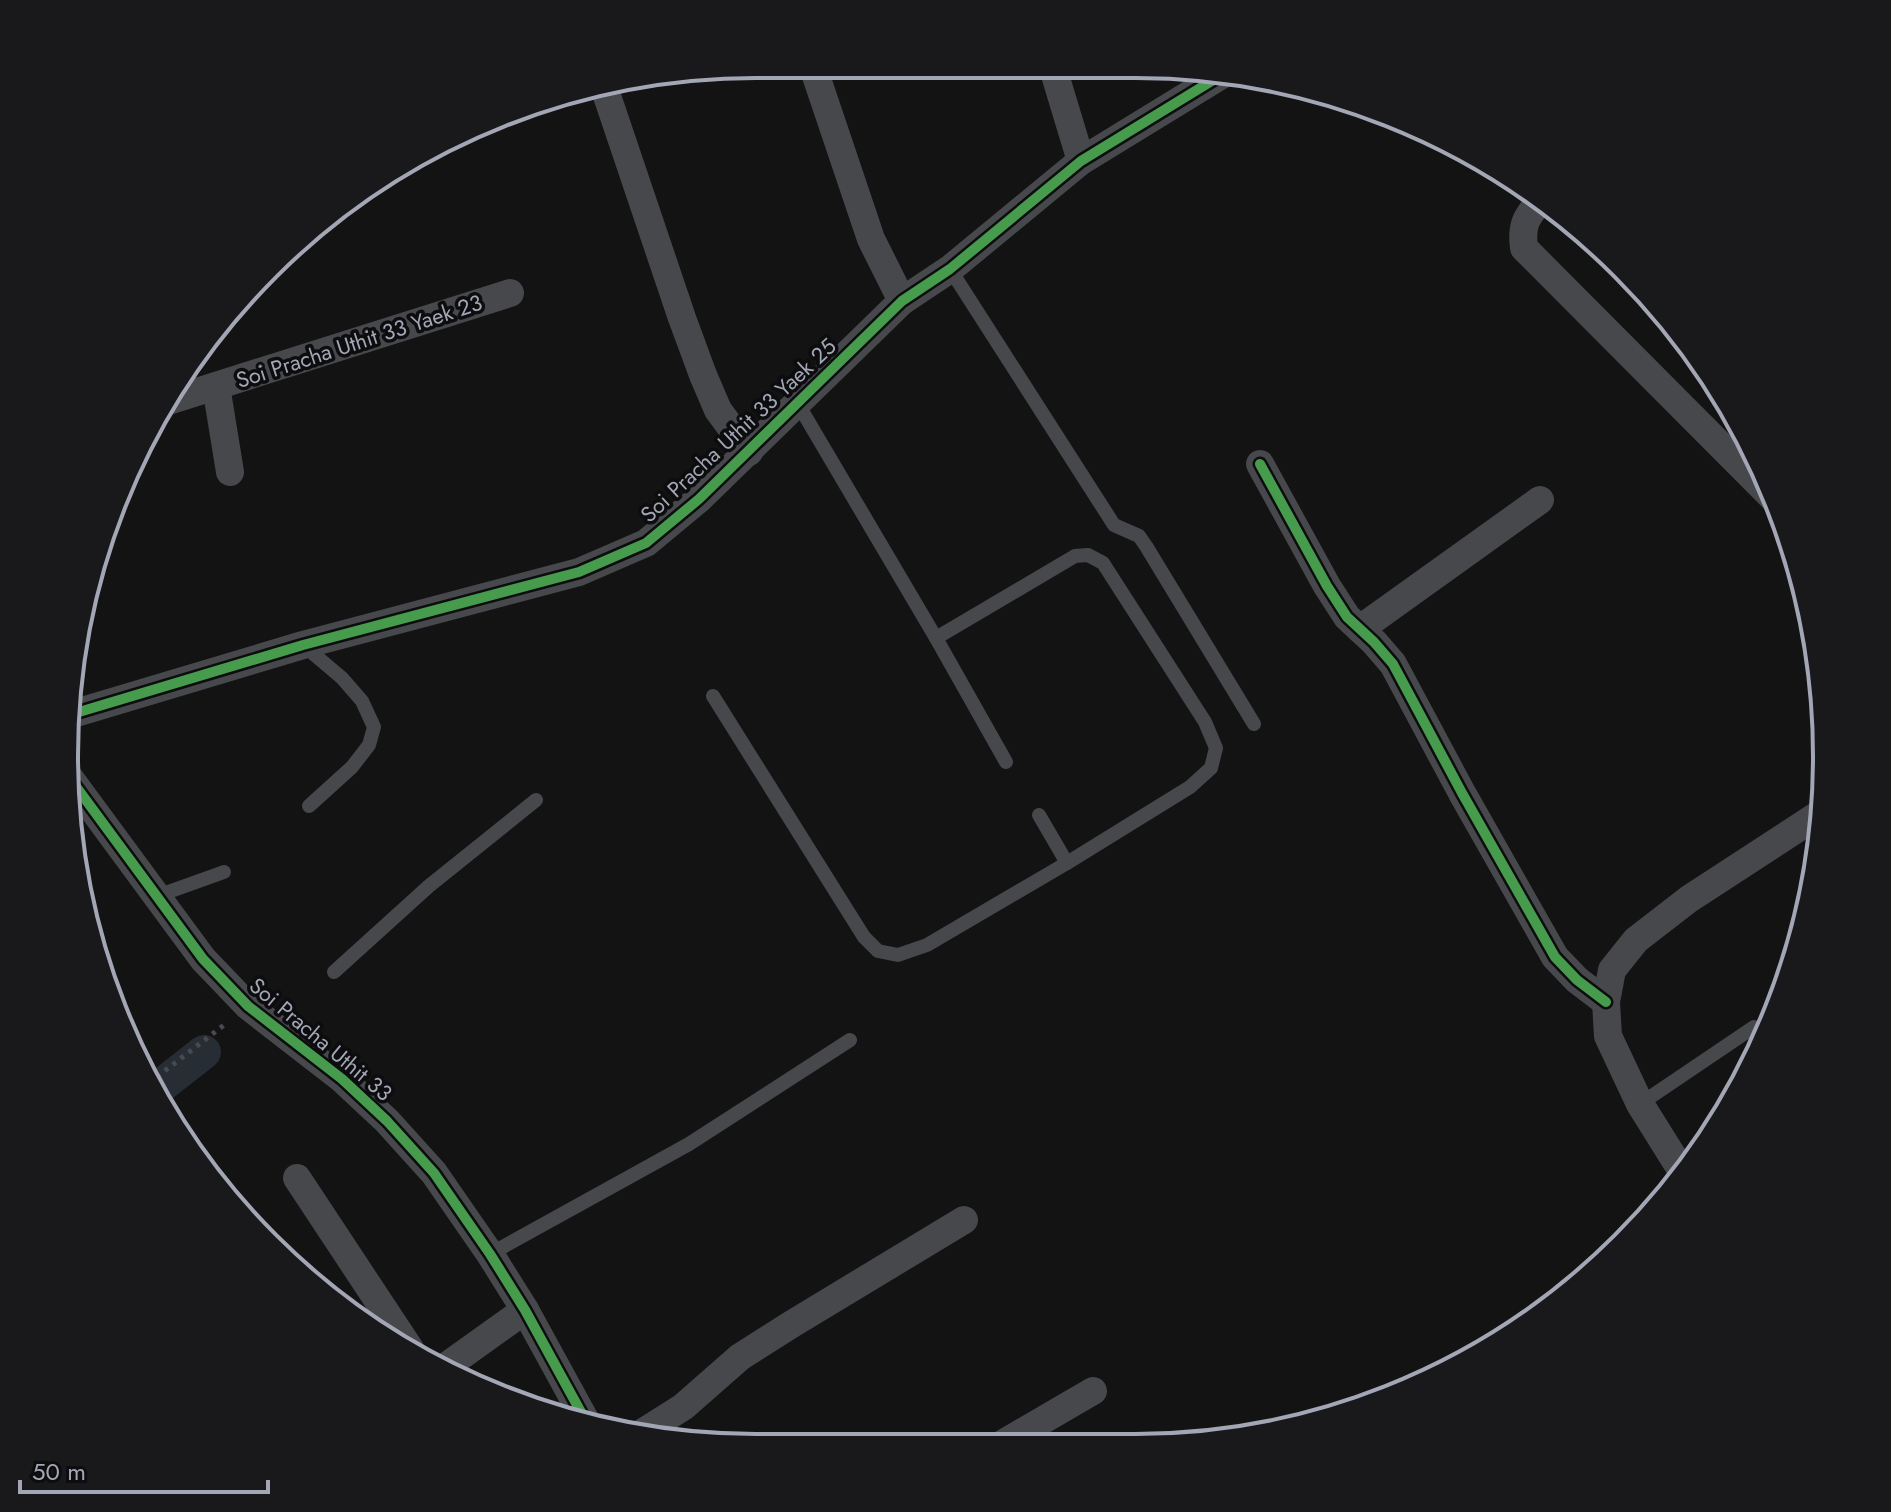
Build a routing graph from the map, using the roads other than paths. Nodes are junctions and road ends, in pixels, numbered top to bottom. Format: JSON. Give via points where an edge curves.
{"nodes":[{"id":1,"x":817,"y":78,"type":"edge"},
{"id":2,"x":1056,"y":78,"type":"edge"},
{"id":3,"x":1209,"y":82,"type":"edge"},
{"id":4,"x":607,"y":95,"type":"edge"},
{"id":5,"x":1081,"y":161,"type":"junction"},
{"id":6,"x":1534,"y":208,"type":"edge"},
{"id":7,"x":950,"y":269,"type":"junction"},
{"id":8,"x":510,"y":293,"type":"dead end"},
{"id":9,"x":902,"y":301,"type":"junction"},
{"id":10,"x":216,"y":386,"type":"junction"},
{"id":11,"x":181,"y":397,"type":"edge"},
{"id":12,"x":798,"y":404,"type":"junction"},
{"id":13,"x":749,"y":452,"type":"junction"},
{"id":14,"x":1260,"y":464,"type":"dead end"},
{"id":15,"x":230,"y":472,"type":"dead end"},
{"id":16,"x":1752,"y":477,"type":"edge"},
{"id":17,"x":1540,"y":500,"type":"dead end"},
{"id":18,"x":1360,"y":629,"type":"junction"},
{"id":19,"x":936,"y":638,"type":"junction"},
{"id":20,"x":303,"y":645,"type":"junction"},
{"id":21,"x":713,"y":696,"type":"dead end"},
{"id":22,"x":79,"y":712,"type":"edge"},
{"id":23,"x":1254,"y":724,"type":"dead end"},
{"id":24,"x":1006,"y":762,"type":"dead end"},
{"id":25,"x":79,"y":790,"type":"edge"},
{"id":26,"x":536,"y":800,"type":"dead end"},
{"id":27,"x":309,"y":806,"type":"dead end"},
{"id":28,"x":1039,"y":815,"type":"dead end"},
{"id":29,"x":1810,"y":820,"type":"edge"},
{"id":30,"x":1067,"y":863,"type":"junction"},
{"id":31,"x":224,"y":872,"type":"dead end"},
{"id":32,"x":157,"y":896,"type":"junction"},
{"id":33,"x":334,"y":972,"type":"dead end"},
{"id":34,"x":1606,"y":1002,"type":"junction"},
{"id":35,"x":1754,"y":1027,"type":"dead end"},
{"id":36,"x":850,"y":1040,"type":"dead end"},
{"id":37,"x":1640,"y":1104,"type":"junction"},
{"id":38,"x":1677,"y":1163,"type":"edge"},
{"id":39,"x":297,"y":1178,"type":"dead end"},
{"id":40,"x":964,"y":1220,"type":"dead end"},
{"id":41,"x":490,"y":1254,"type":"junction"},
{"id":42,"x":525,"y":1310,"type":"junction"},
{"id":43,"x":399,"y":1332,"type":"edge"},
{"id":44,"x":452,"y":1362,"type":"edge"},
{"id":45,"x":1093,"y":1391,"type":"dead end"},
{"id":46,"x":580,"y":1411,"type":"edge"},
{"id":47,"x":653,"y":1426,"type":"edge"},
{"id":48,"x":1019,"y":1434,"type":"edge"}],
"edges":[{"from":1,"to":9,"type":"street","via":[[871,239]]},
{"from":2,"to":5,"type":"street"},
{"from":3,"to":5,"type":"street","name":"Soi Pracha Uthit 33 Yaek 25"},
{"from":4,"to":13,"type":"street","via":[[703,375],[718,410]]},
{"from":5,"to":7,"type":"street","name":"Soi Pracha Uthit 33 Yaek 25"},
{"from":6,"to":16,"type":"street","via":[[1522,231],[1524,248]]},
{"from":7,"to":9,"type":"street","name":"Soi Pracha Uthit 33 Yaek 25"},
{"from":7,"to":23,"type":"lane","via":[[1114,525],[1139,536],[1146,546]]},
{"from":8,"to":10,"type":"street","name":"Soi Pracha Uthit 33 Yaek 23"},
{"from":9,"to":12,"type":"street","name":"Soi Pracha Uthit 33 Yaek 25"},
{"from":10,"to":11,"type":"street","name":"Soi Pracha Uthit 33 Yaek 23"},
{"from":10,"to":15,"type":"street"},
{"from":12,"to":13,"type":"street","name":"Soi Pracha Uthit 33 Yaek 25"},
{"from":12,"to":19,"type":"lane"},
{"from":13,"to":20,"type":"street","name":"Soi Pracha Uthit 33 Yaek 25","via":[[646,543],[579,572]]},
{"from":14,"to":18,"type":"street","via":[[1327,586]]},
{"from":17,"to":18,"type":"street"},
{"from":18,"to":34,"type":"street","via":[[1393,664],[1555,957]]},
{"from":19,"to":24,"type":"lane"},
{"from":19,"to":30,"type":"lane","via":[[1075,556],[1088,555],[1103,563],[1205,722],[1216,748],[1211,768],[1190,787]]},
{"from":20,"to":22,"type":"street","name":"Soi Pracha Uthit 33 Yaek 25"},
{"from":20,"to":27,"type":"lane","via":[[362,701],[374,727],[369,745],[352,767]]},
{"from":21,"to":30,"type":"lane","via":[[864,937],[878,951],[898,955],[927,945]]},
{"from":25,"to":32,"type":"street","name":"Soi Pracha Uthit 33"},
{"from":26,"to":33,"type":"lane"},
{"from":28,"to":30,"type":"lane"},
{"from":29,"to":34,"type":"street","via":[[1636,940],[1612,970]]},
{"from":31,"to":32,"type":"lane"},
{"from":32,"to":41,"type":"street","name":"Soi Pracha Uthit 33","via":[[203,959],[248,1006],[288,1026],[387,1121],[434,1173]]},
{"from":34,"to":37,"type":"street","via":[[1608,1036]]},
{"from":35,"to":37,"type":"lane"},
{"from":36,"to":41,"type":"lane","via":[[689,1144]]},
{"from":37,"to":38,"type":"street"},
{"from":39,"to":43,"type":"street"},
{"from":40,"to":47,"type":"street","via":[[740,1357]]},
{"from":41,"to":42,"type":"street","name":"Soi Pracha Uthit 33"},
{"from":42,"to":44,"type":"street"},
{"from":42,"to":46,"type":"street","name":"Soi Pracha Uthit 33"},
{"from":45,"to":48,"type":"street"}]}
